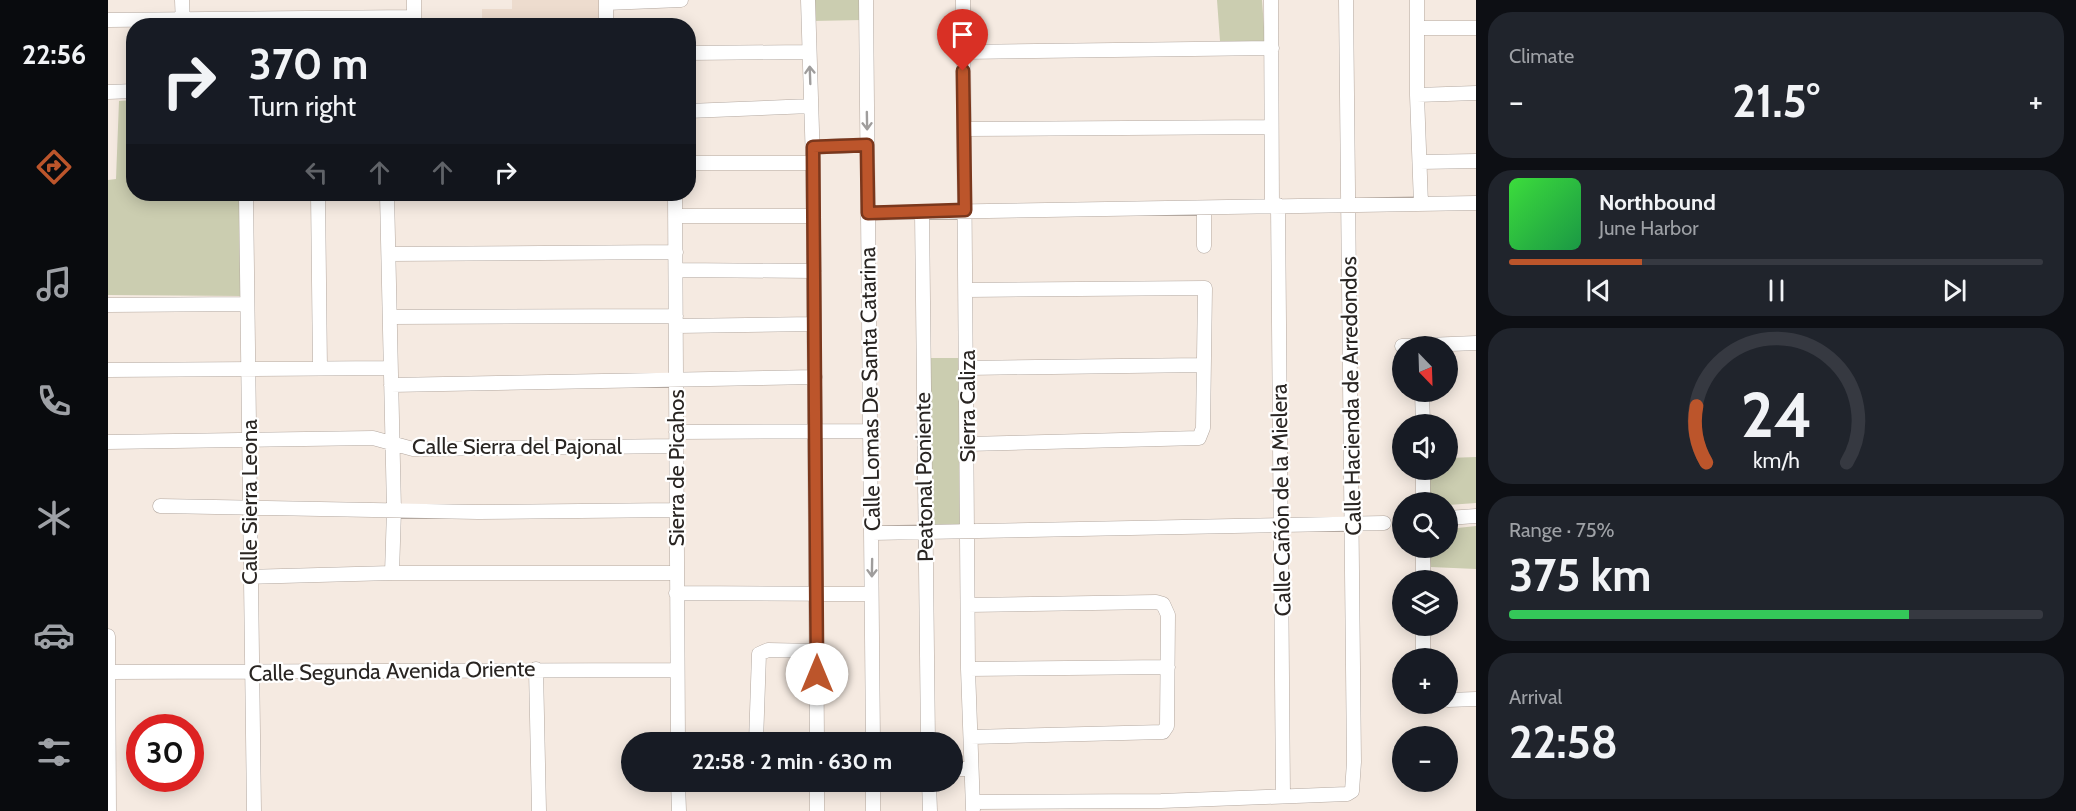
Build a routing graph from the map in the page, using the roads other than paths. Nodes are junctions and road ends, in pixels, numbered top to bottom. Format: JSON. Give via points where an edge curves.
{"nodes":[{"id":1,"x":182,"y":0,"type":"edge"},
{"id":2,"x":414,"y":0,"type":"edge"},
{"id":3,"x":681,"y":0,"type":"edge"},
{"id":4,"x":808,"y":0,"type":"edge"},
{"id":5,"x":866,"y":0,"type":"edge"},
{"id":6,"x":963,"y":0,"type":"edge"},
{"id":7,"x":1270,"y":0,"type":"edge"},
{"id":8,"x":1346,"y":0,"type":"edge"},
{"id":9,"x":1417,"y":0,"type":"edge"},
{"id":10,"x":606,"y":1,"type":"edge"},
{"id":11,"x":182,"y":18,"type":"edge"},
{"id":12,"x":414,"y":18,"type":"edge"},
{"id":13,"x":606,"y":18,"type":"edge"},
{"id":14,"x":108,"y":20,"type":"edge"},
{"id":15,"x":126,"y":21,"type":"edge"},
{"id":16,"x":1417,"y":28,"type":"junction"},
{"id":17,"x":1476,"y":28,"type":"edge"},
{"id":18,"x":1272,"y":48,"type":"junction"},
{"id":19,"x":809,"y":52,"type":"junction"},
{"id":20,"x":963,"y":52,"type":"junction"},
{"id":21,"x":696,"y":53,"type":"edge"},
{"id":22,"x":108,"y":92,"type":"edge"},
{"id":23,"x":126,"y":92,"type":"edge"},
{"id":24,"x":1476,"y":93,"type":"edge"},
{"id":25,"x":1417,"y":95,"type":"junction"},
{"id":26,"x":811,"y":106,"type":"junction"},
{"id":27,"x":696,"y":111,"type":"edge"},
{"id":28,"x":1271,"y":127,"type":"junction"},
{"id":29,"x":964,"y":129,"type":"junction"},
{"id":30,"x":867,"y":145,"type":"junction"},
{"id":31,"x":813,"y":147,"type":"junction"},
{"id":32,"x":1476,"y":161,"type":"edge"},
{"id":33,"x":1420,"y":162,"type":"junction"},
{"id":34,"x":696,"y":163,"type":"edge"},
{"id":35,"x":813,"y":163,"type":"junction"},
{"id":36,"x":246,"y":201,"type":"edge"},
{"id":37,"x":318,"y":201,"type":"edge"},
{"id":38,"x":387,"y":201,"type":"edge"},
{"id":39,"x":675,"y":201,"type":"edge"},
{"id":40,"x":1476,"y":203,"type":"edge"},
{"id":41,"x":1421,"y":204,"type":"junction"},
{"id":42,"x":1275,"y":205,"type":"junction"},
{"id":43,"x":1347,"y":205,"type":"junction"},
{"id":44,"x":1204,"y":209,"type":"junction"},
{"id":45,"x":965,"y":210,"type":"junction"},
{"id":46,"x":922,"y":212,"type":"junction"},
{"id":47,"x":868,"y":213,"type":"junction"},
{"id":48,"x":675,"y":216,"type":"junction"},
{"id":49,"x":813,"y":216,"type":"junction"},
{"id":50,"x":1204,"y":246,"type":"dead end"},
{"id":51,"x":676,"y":252,"type":"junction"},
{"id":52,"x":389,"y":254,"type":"junction"},
{"id":53,"x":676,"y":270,"type":"junction"},
{"id":54,"x":814,"y":271,"type":"junction"},
{"id":55,"x":967,"y":290,"type":"junction"},
{"id":56,"x":108,"y":304,"type":"edge"},
{"id":57,"x":247,"y":304,"type":"junction"},
{"id":58,"x":390,"y":317,"type":"junction"},
{"id":59,"x":676,"y":321,"type":"junction"},
{"id":60,"x":814,"y":324,"type":"junction"},
{"id":61,"x":1476,"y":343,"type":"edge"},
{"id":62,"x":1458,"y":344,"type":"edge"},
{"id":63,"x":1202,"y":365,"type":"junction"},
{"id":64,"x":320,"y":368,"type":"junction"},
{"id":65,"x":389,"y":368,"type":"junction"},
{"id":66,"x":967,"y":368,"type":"junction"},
{"id":67,"x":108,"y":370,"type":"edge"},
{"id":68,"x":248,"y":370,"type":"junction"},
{"id":69,"x":815,"y":377,"type":"junction"},
{"id":70,"x":677,"y":380,"type":"junction"},
{"id":71,"x":391,"y":385,"type":"junction"},
{"id":72,"x":869,"y":431,"type":"junction"},
{"id":73,"x":816,"y":433,"type":"junction"},
{"id":74,"x":248,"y":438,"type":"junction"},
{"id":75,"x":676,"y":439,"type":"junction"},
{"id":76,"x":108,"y":442,"type":"edge"},
{"id":77,"x":392,"y":442,"type":"junction"},
{"id":78,"x":967,"y":444,"type":"junction"},
{"id":79,"x":160,"y":506,"type":"dead end"},
{"id":80,"x":249,"y":508,"type":"junction"},
{"id":81,"x":394,"y":510,"type":"junction"},
{"id":82,"x":675,"y":510,"type":"junction"},
{"id":83,"x":1476,"y":516,"type":"edge"},
{"id":84,"x":1458,"y":517,"type":"edge"},
{"id":85,"x":1353,"y":523,"type":"junction"},
{"id":86,"x":1384,"y":523,"type":"dead end"},
{"id":87,"x":1282,"y":525,"type":"junction"},
{"id":88,"x":925,"y":532,"type":"junction"},
{"id":89,"x":968,"y":532,"type":"junction"},
{"id":90,"x":872,"y":533,"type":"junction"},
{"id":91,"x":392,"y":573,"type":"junction"},
{"id":92,"x":676,"y":573,"type":"junction"},
{"id":93,"x":249,"y":577,"type":"junction"},
{"id":94,"x":676,"y":593,"type":"junction"},
{"id":95,"x":872,"y":594,"type":"junction"},
{"id":96,"x":817,"y":595,"type":"junction"},
{"id":97,"x":968,"y":605,"type":"junction"},
{"id":98,"x":108,"y":636,"type":"edge"},
{"id":99,"x":816,"y":651,"type":"junction"},
{"id":100,"x":1168,"y":667,"type":"junction"},
{"id":101,"x":536,"y":669,"type":"junction"},
{"id":102,"x":968,"y":669,"type":"junction"},
{"id":103,"x":676,"y":670,"type":"junction"},
{"id":104,"x":109,"y":672,"type":"edge"},
{"id":105,"x":250,"y":673,"type":"junction"},
{"id":106,"x":1476,"y":699,"type":"edge"},
{"id":107,"x":1458,"y":700,"type":"edge"},
{"id":108,"x":678,"y":732,"type":"edge"},
{"id":109,"x":756,"y":732,"type":"edge"},
{"id":110,"x":817,"y":732,"type":"edge"},
{"id":111,"x":873,"y":732,"type":"edge"},
{"id":112,"x":928,"y":732,"type":"edge"},
{"id":113,"x":971,"y":737,"type":"junction"},
{"id":114,"x":963,"y":769,"type":"edge"},
{"id":115,"x":971,"y":769,"type":"junction"},
{"id":116,"x":678,"y":792,"type":"edge"},
{"id":117,"x":817,"y":792,"type":"edge"},
{"id":118,"x":873,"y":792,"type":"edge"},
{"id":119,"x":929,"y":792,"type":"edge"},
{"id":120,"x":1283,"y":796,"type":"junction"},
{"id":121,"x":973,"y":807,"type":"edge"},
{"id":122,"x":109,"y":811,"type":"edge"},
{"id":123,"x":254,"y":811,"type":"edge"},
{"id":124,"x":538,"y":811,"type":"edge"},
{"id":125,"x":679,"y":811,"type":"edge"},
{"id":126,"x":817,"y":811,"type":"edge"},
{"id":127,"x":873,"y":811,"type":"edge"},
{"id":128,"x":930,"y":811,"type":"edge"}],
"edges":[{"from":1,"to":11,"type":"street"},
{"from":2,"to":12,"type":"street"},
{"from":3,"to":10,"type":"street"},
{"from":4,"to":19,"type":"street"},
{"from":5,"to":30,"type":"street","name":"Calle Lomas De Santa Catarina","one_way":true},
{"from":6,"to":20,"type":"street","name":"Sierra Caliza"},
{"from":7,"to":18,"type":"street","name":"Calle Cañón de la Mielera"},
{"from":8,"to":43,"type":"street","name":"Calle Hacienda de Arredondos"},
{"from":9,"to":16,"type":"street"},
{"from":10,"to":13,"type":"street"},
{"from":14,"to":15,"type":"street"},
{"from":16,"to":17,"type":"street"},
{"from":16,"to":25,"type":"street"},
{"from":18,"to":20,"type":"street"},
{"from":18,"to":28,"type":"street","name":"Calle Cañón de la Mielera"},
{"from":19,"to":21,"type":"street"},
{"from":26,"to":19,"type":"street","one_way":true},
{"from":20,"to":29,"type":"street","name":"Sierra Caliza"},
{"from":22,"to":23,"type":"street"},
{"from":24,"to":25,"type":"street"},
{"from":25,"to":33,"type":"street"},
{"from":26,"to":27,"type":"street"},
{"from":26,"to":31,"type":"street"},
{"from":28,"to":29,"type":"street"},
{"from":28,"to":42,"type":"street","name":"Calle Cañón de la Mielera"},
{"from":29,"to":45,"type":"street","name":"Sierra Caliza"},
{"from":30,"to":31,"type":"street"},
{"from":30,"to":47,"type":"street","name":"Calle Lomas De Santa Catarina"},
{"from":31,"to":35,"type":"street"},
{"from":32,"to":33,"type":"street"},
{"from":33,"to":41,"type":"street"},
{"from":34,"to":35,"type":"street"},
{"from":35,"to":49,"type":"street"},
{"from":36,"to":57,"type":"street","name":"Calle Sierra Leona"},
{"from":37,"to":64,"type":"street"},
{"from":38,"to":52,"type":"street"},
{"from":39,"to":48,"type":"street","name":"Sierra de Picahos"},
{"from":40,"to":41,"type":"street"},
{"from":41,"to":43,"type":"street"},
{"from":42,"to":43,"type":"street"},
{"from":42,"to":44,"type":"street"},
{"from":42,"to":87,"type":"street","name":"Calle Cañón de la Mielera"},
{"from":43,"to":85,"type":"street","name":"Calle Hacienda de Arredondos"},
{"from":44,"to":45,"type":"street"},
{"from":44,"to":50,"type":"street"},
{"from":45,"to":46,"type":"street"},
{"from":45,"to":55,"type":"street","name":"Sierra Caliza"},
{"from":46,"to":47,"type":"street"},
{"from":46,"to":88,"type":"street","name":"Peatonal Poniente"},
{"from":47,"to":72,"type":"street","name":"Calle Lomas De Santa Catarina"},
{"from":48,"to":49,"type":"street"},
{"from":48,"to":51,"type":"street","name":"Sierra de Picahos"},
{"from":49,"to":54,"type":"street"},
{"from":51,"to":52,"type":"street"},
{"from":51,"to":53,"type":"street","name":"Sierra de Picahos"},
{"from":52,"to":58,"type":"street"},
{"from":53,"to":54,"type":"street"},
{"from":53,"to":59,"type":"street","name":"Sierra de Picahos"},
{"from":54,"to":60,"type":"street"},
{"from":55,"to":63,"type":"street","via":[[1205,288]]},
{"from":55,"to":66,"type":"street","name":"Sierra Caliza"},
{"from":56,"to":57,"type":"street"},
{"from":57,"to":68,"type":"street","name":"Calle Sierra Leona"},
{"from":58,"to":59,"type":"street"},
{"from":58,"to":65,"type":"street"},
{"from":59,"to":60,"type":"street"},
{"from":59,"to":70,"type":"street","name":"Sierra de Picahos"},
{"from":60,"to":69,"type":"street"},
{"from":61,"to":62,"type":"street"},
{"from":63,"to":66,"type":"street"},
{"from":63,"to":78,"type":"street","via":[[1203,428],[1199,438]]},
{"from":64,"to":65,"type":"street"},
{"from":64,"to":68,"type":"street"},
{"from":65,"to":71,"type":"street"},
{"from":66,"to":78,"type":"street","name":"Sierra Caliza"},
{"from":67,"to":68,"type":"street"},
{"from":68,"to":74,"type":"street","name":"Calle Sierra Leona"},
{"from":69,"to":70,"type":"street"},
{"from":69,"to":73,"type":"street"},
{"from":70,"to":71,"type":"street"},
{"from":70,"to":75,"type":"street","name":"Sierra de Picahos"},
{"from":71,"to":77,"type":"street"},
{"from":72,"to":73,"type":"street","name":"Calle Sierra del Pajonal"},
{"from":72,"to":90,"type":"street","name":"Calle Lomas De Santa Catarina"},
{"from":73,"to":75,"type":"street","name":"Calle Sierra del Pajonal"},
{"from":73,"to":96,"type":"street"},
{"from":74,"to":76,"type":"street","name":"Calle Sierra del Pajonal"},
{"from":74,"to":77,"type":"street","name":"Calle Sierra del Pajonal","via":[[373,438]]},
{"from":74,"to":80,"type":"street","name":"Calle Sierra Leona"},
{"from":75,"to":77,"type":"street","name":"Calle Sierra del Pajonal","via":[[413,449]]},
{"from":75,"to":82,"type":"street","name":"Sierra de Picahos"},
{"from":77,"to":81,"type":"street"},
{"from":78,"to":89,"type":"street","name":"Sierra Caliza"},
{"from":79,"to":80,"type":"street"},
{"from":80,"to":81,"type":"street"},
{"from":80,"to":93,"type":"street","name":"Calle Sierra Leona"},
{"from":81,"to":82,"type":"street"},
{"from":81,"to":91,"type":"street"},
{"from":82,"to":92,"type":"street","name":"Sierra de Picahos"},
{"from":83,"to":84,"type":"street"},
{"from":85,"to":86,"type":"street"},
{"from":85,"to":87,"type":"street"},
{"from":85,"to":120,"type":"street","name":"Calle Hacienda de Arredondos","via":[[1352,791]]},
{"from":87,"to":89,"type":"street"},
{"from":87,"to":120,"type":"street","name":"Calle Cañón de la Mielera"},
{"from":88,"to":89,"type":"street"},
{"from":88,"to":90,"type":"street"},
{"from":88,"to":112,"type":"street","name":"Peatonal Poniente"},
{"from":89,"to":97,"type":"street","name":"Sierra Caliza"},
{"from":90,"to":95,"type":"street","name":"Calle Lomas De Santa Catarina","one_way":true},
{"from":91,"to":92,"type":"street"},
{"from":91,"to":93,"type":"street"},
{"from":92,"to":94,"type":"street","name":"Sierra de Picahos"},
{"from":93,"to":105,"type":"street","name":"Calle Sierra Leona"},
{"from":94,"to":96,"type":"street"},
{"from":94,"to":103,"type":"street","name":"Sierra de Picahos"},
{"from":95,"to":96,"type":"street"},
{"from":95,"to":111,"type":"street","name":"Calle Lomas De Santa Catarina"},
{"from":96,"to":99,"type":"street"},
{"from":97,"to":100,"type":"street","via":[[1163,604],[1168,615]]},
{"from":97,"to":102,"type":"street","name":"Sierra Caliza"},
{"from":98,"to":104,"type":"street"},
{"from":99,"to":109,"type":"street","via":[[768,650],[759,654]]},
{"from":99,"to":110,"type":"street"},
{"from":100,"to":102,"type":"street"},
{"from":100,"to":113,"type":"street","via":[[1167,726],[1163,732]]},
{"from":101,"to":103,"type":"street","name":"Calle Segunda Avenida Oriente"},
{"from":101,"to":105,"type":"street","name":"Calle Segunda Avenida Oriente"},
{"from":101,"to":124,"type":"street"},
{"from":102,"to":113,"type":"street","name":"Sierra Caliza"},
{"from":103,"to":108,"type":"street","name":"Sierra de Picahos"},
{"from":104,"to":105,"type":"street","name":"Calle Segunda Avenida Oriente"},
{"from":104,"to":122,"type":"street"},
{"from":105,"to":123,"type":"street","name":"Calle Sierra Leona"},
{"from":106,"to":107,"type":"street"},
{"from":113,"to":115,"type":"street","name":"Sierra Caliza"},
{"from":114,"to":115,"type":"street"},
{"from":115,"to":121,"type":"street","name":"Sierra Caliza"},
{"from":116,"to":125,"type":"street"},
{"from":117,"to":126,"type":"street"},
{"from":118,"to":127,"type":"street"},
{"from":119,"to":128,"type":"street"},
{"from":120,"to":121,"type":"street"}]}
